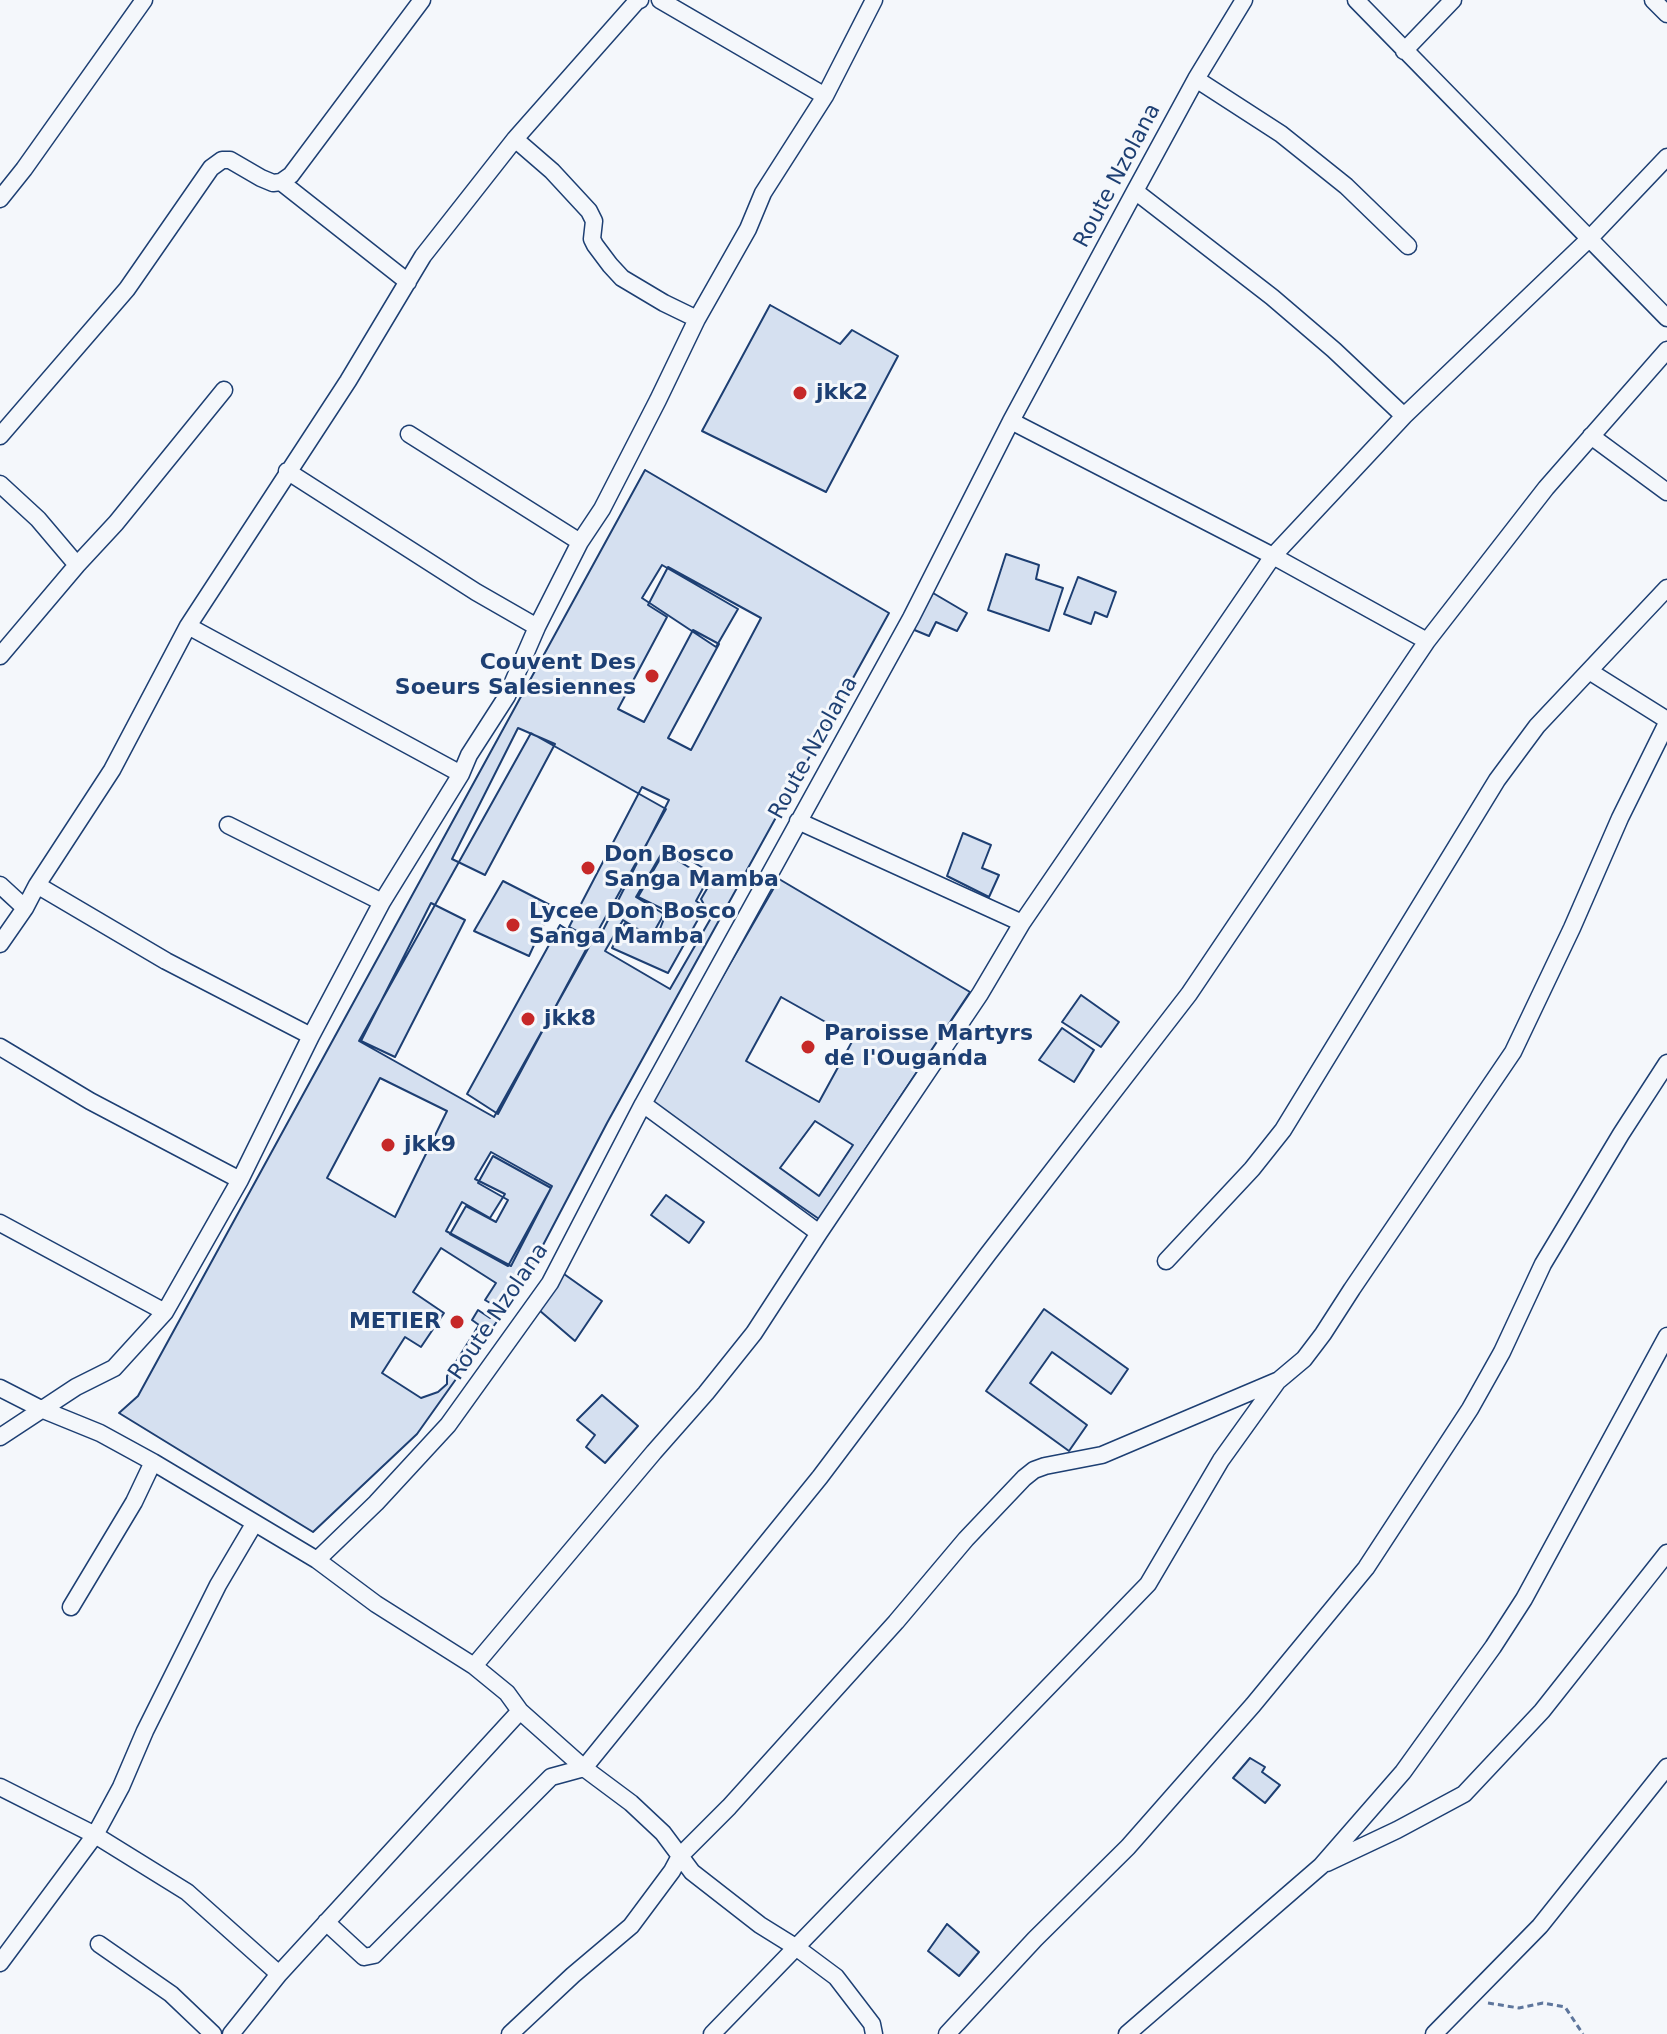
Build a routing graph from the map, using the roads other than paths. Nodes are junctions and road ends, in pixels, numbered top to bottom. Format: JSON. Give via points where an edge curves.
{"nodes":[{"id":1,"x":144,"y":0,"type":"edge"},
{"id":2,"x":422,"y":0,"type":"edge"},
{"id":3,"x":640,"y":0,"type":"edge"},
{"id":4,"x":660,"y":0,"type":"edge"},
{"id":5,"x":874,"y":0,"type":"edge"},
{"id":6,"x":1244,"y":0,"type":"edge"},
{"id":7,"x":1356,"y":0,"type":"edge"},
{"id":8,"x":1453,"y":0,"type":"edge"},
{"id":9,"x":1653,"y":0,"type":"edge"},
{"id":10,"x":1667,"y":14,"type":"edge"},
{"id":11,"x":1404,"y":51,"type":"junction"},
{"id":12,"x":1196,"y":79,"type":"junction"},
{"id":13,"x":825,"y":96,"type":"junction"},
{"id":14,"x":515,"y":139,"type":"junction"},
{"id":15,"x":1667,"y":157,"type":"edge"},
{"id":16,"x":281,"y":182,"type":"junction"},
{"id":17,"x":1135,"y":191,"type":"junction"},
{"id":18,"x":0,"y":199,"type":"edge"},
{"id":19,"x":1590,"y":238,"type":"junction"},
{"id":20,"x":1408,"y":246,"type":"dead end"},
{"id":21,"x":408,"y":282,"type":"junction"},
{"id":22,"x":1667,"y":318,"type":"edge"},
{"id":23,"x":697,"y":319,"type":"junction"},
{"id":24,"x":1667,"y":350,"type":"edge"},
{"id":25,"x":224,"y":390,"type":"dead end"},
{"id":26,"x":1404,"y":416,"type":"junction"},
{"id":27,"x":1011,"y":421,"type":"junction"},
{"id":28,"x":409,"y":434,"type":"dead end"},
{"id":29,"x":0,"y":436,"type":"edge"},
{"id":30,"x":1591,"y":436,"type":"junction"},
{"id":31,"x":287,"y":471,"type":"junction"},
{"id":32,"x":0,"y":484,"type":"edge"},
{"id":33,"x":1667,"y":492,"type":"edge"},
{"id":34,"x":580,"y":542,"type":"junction"},
{"id":35,"x":1273,"y":556,"type":"junction"},
{"id":36,"x":77,"y":565,"type":"junction"},
{"id":37,"x":1667,"y":588,"type":"edge"},
{"id":38,"x":188,"y":626,"type":"junction"},
{"id":39,"x":537,"y":627,"type":"junction"},
{"id":40,"x":1427,"y":641,"type":"junction"},
{"id":41,"x":0,"y":656,"type":"edge"},
{"id":42,"x":1589,"y":671,"type":"junction"},
{"id":43,"x":1667,"y":721,"type":"edge"},
{"id":44,"x":461,"y":774,"type":"junction"},
{"id":45,"x":798,"y":821,"type":"junction"},
{"id":46,"x":228,"y":825,"type":"dead end"},
{"id":47,"x":0,"y":885,"type":"edge"},
{"id":48,"x":37,"y":885,"type":"junction"},
{"id":49,"x":382,"y":902,"type":"junction"},
{"id":50,"x":25,"y":908,"type":"junction"},
{"id":51,"x":1022,"y":923,"type":"junction"},
{"id":52,"x":0,"y":944,"type":"edge"},
{"id":53,"x":311,"y":1036,"type":"junction"},
{"id":54,"x":0,"y":1047,"type":"edge"},
{"id":55,"x":1667,"y":1063,"type":"edge"},
{"id":56,"x":643,"y":1104,"type":"junction"},
{"id":57,"x":240,"y":1180,"type":"junction"},
{"id":58,"x":0,"y":1223,"type":"edge"},
{"id":59,"x":819,"y":1233,"type":"junction"},
{"id":60,"x":1166,"y":1261,"type":"dead end"},
{"id":61,"x":165,"y":1312,"type":"junction"},
{"id":62,"x":1667,"y":1336,"type":"edge"},
{"id":63,"x":1279,"y":1380,"type":"junction"},
{"id":64,"x":0,"y":1388,"type":"edge"},
{"id":65,"x":41,"y":1409,"type":"junction"},
{"id":66,"x":0,"y":1437,"type":"edge"},
{"id":67,"x":153,"y":1462,"type":"junction"},
{"id":68,"x":254,"y":1524,"type":"junction"},
{"id":69,"x":1667,"y":1553,"type":"edge"},
{"id":70,"x":317,"y":1560,"type":"junction"},
{"id":71,"x":71,"y":1607,"type":"dead end"},
{"id":72,"x":474,"y":1666,"type":"junction"},
{"id":73,"x":520,"y":1711,"type":"junction"},
{"id":74,"x":1667,"y":1767,"type":"edge"},
{"id":75,"x":584,"y":1768,"type":"junction"},
{"id":76,"x":0,"y":1787,"type":"edge"},
{"id":77,"x":95,"y":1835,"type":"junction"},
{"id":78,"x":680,"y":1856,"type":"junction"},
{"id":79,"x":1321,"y":1866,"type":"junction"},
{"id":80,"x":326,"y":1922,"type":"junction"},
{"id":81,"x":99,"y":1944,"type":"dead end"},
{"id":82,"x":797,"y":1948,"type":"junction"},
{"id":83,"x":0,"y":1963,"type":"edge"},
{"id":84,"x":279,"y":1974,"type":"junction"},
{"id":85,"x":213,"y":2034,"type":"edge"},
{"id":86,"x":231,"y":2034,"type":"edge"},
{"id":87,"x":510,"y":2034,"type":"edge"},
{"id":88,"x":712,"y":2034,"type":"edge"},
{"id":89,"x":874,"y":2034,"type":"edge"},
{"id":90,"x":947,"y":2034,"type":"edge"},
{"id":91,"x":1127,"y":2034,"type":"edge"},
{"id":92,"x":1434,"y":2034,"type":"edge"}],
"edges":[{"from":1,"to":18,"type":"street"},
{"from":2,"to":16,"type":"street"},
{"from":3,"to":14,"type":"street"},
{"from":4,"to":13,"type":"street"},
{"from":5,"to":13,"type":"street"},
{"from":6,"to":12,"type":"street","name":"Route Nzolana"},
{"from":7,"to":11,"type":"street"},
{"from":8,"to":11,"type":"street"},
{"from":9,"to":10,"type":"street"},
{"from":11,"to":19,"type":"street"},
{"from":12,"to":17,"type":"street","name":"Route Nzolana"},
{"from":12,"to":20,"type":"street","via":[[1303,151]]},
{"from":13,"to":23,"type":"street","via":[[763,193]]},
{"from":14,"to":21,"type":"street"},
{"from":14,"to":23,"type":"street","via":[[589,211],[592,239],[622,278]]},
{"from":15,"to":19,"type":"street"},
{"from":16,"to":21,"type":"street"},
{"from":16,"to":29,"type":"street","via":[[261,178],[230,160],[216,163],[127,289]]},
{"from":17,"to":26,"type":"street","via":[[1272,297]]},
{"from":17,"to":27,"type":"street","name":"Route Nzolana"},
{"from":19,"to":22,"type":"street"},
{"from":19,"to":26,"type":"street"},
{"from":21,"to":31,"type":"street"},
{"from":23,"to":34,"type":"street","via":[[602,509]]},
{"from":24,"to":30,"type":"street"},
{"from":25,"to":36,"type":"street"},
{"from":26,"to":35,"type":"street"},
{"from":27,"to":35,"type":"street"},
{"from":27,"to":45,"type":"street","name":"Route Nzolana","via":[[911,618]]},
{"from":28,"to":34,"type":"street"},
{"from":30,"to":33,"type":"street"},
{"from":30,"to":40,"type":"street"},
{"from":31,"to":38,"type":"street"},
{"from":31,"to":39,"type":"street"},
{"from":32,"to":36,"type":"street"},
{"from":34,"to":39,"type":"street"},
{"from":35,"to":40,"type":"street"},
{"from":35,"to":51,"type":"street"},
{"from":36,"to":41,"type":"street"},
{"from":37,"to":42,"type":"street"},
{"from":38,"to":44,"type":"street"},
{"from":38,"to":48,"type":"street","via":[[112,770]]},
{"from":39,"to":44,"type":"street","via":[[507,696]]},
{"from":40,"to":75,"type":"street","via":[[1189,994],[820,1477]]},
{"from":42,"to":43,"type":"street"},
{"from":42,"to":60,"type":"street","via":[[1537,726],[1497,780],[1283,1130]]},
{"from":43,"to":63,"type":"street","via":[[1513,1052],[1323,1334]]},
{"from":44,"to":49,"type":"street"},
{"from":45,"to":51,"type":"street"},
{"from":45,"to":56,"type":"street","name":"Route Nzolana"},
{"from":46,"to":49,"type":"street"},
{"from":47,"to":50,"type":"street"},
{"from":48,"to":50,"type":"street"},
{"from":48,"to":53,"type":"street","via":[[166,961]]},
{"from":49,"to":53,"type":"street"},
{"from":50,"to":52,"type":"street"},
{"from":51,"to":59,"type":"street"},
{"from":53,"to":57,"type":"street"},
{"from":54,"to":57,"type":"street"},
{"from":55,"to":90,"type":"street","via":[[1543,1264],[1470,1409],[1366,1568],[1128,1847]]},
{"from":56,"to":59,"type":"street"},
{"from":56,"to":70,"type":"street","name":"Route Nzolana","via":[[550,1283],[458,1412]]},
{"from":57,"to":61,"type":"street"},
{"from":58,"to":61,"type":"street"},
{"from":59,"to":72,"type":"street","via":[[754,1333]]},
{"from":61,"to":65,"type":"street","via":[[114,1368]]},
{"from":62,"to":79,"type":"street","via":[[1493,1647],[1403,1772]]},
{"from":63,"to":78,"type":"street","via":[[1102,1455],[1034,1470]]},
{"from":63,"to":82,"type":"street","via":[[1221,1460],[1148,1584]]},
{"from":64,"to":65,"type":"street"},
{"from":65,"to":66,"type":"street"},
{"from":65,"to":67,"type":"street"},
{"from":67,"to":68,"type":"street"},
{"from":67,"to":71,"type":"street"},
{"from":68,"to":70,"type":"street"},
{"from":68,"to":77,"type":"street","via":[[211,1599]]},
{"from":69,"to":79,"type":"street","via":[[1542,1711],[1464,1794]]},
{"from":70,"to":72,"type":"street"},
{"from":72,"to":73,"type":"street"},
{"from":73,"to":75,"type":"street"},
{"from":73,"to":80,"type":"street"},
{"from":74,"to":92,"type":"street","via":[[1540,1926]]},
{"from":75,"to":78,"type":"street","via":[[631,1803]]},
{"from":75,"to":80,"type":"street","via":[[551,1777],[374,1955],[364,1957]]},
{"from":76,"to":77,"type":"street"},
{"from":77,"to":83,"type":"street"},
{"from":77,"to":84,"type":"street","via":[[187,1892]]},
{"from":78,"to":82,"type":"street","via":[[692,1872]]},
{"from":78,"to":87,"type":"street","via":[[631,1926]]},
{"from":79,"to":91,"type":"street"},
{"from":80,"to":84,"type":"street"},
{"from":81,"to":85,"type":"street","via":[[171,1994]]},
{"from":82,"to":88,"type":"street"},
{"from":82,"to":89,"type":"street","via":[[836,1977]]},
{"from":84,"to":86,"type":"street"}]}
